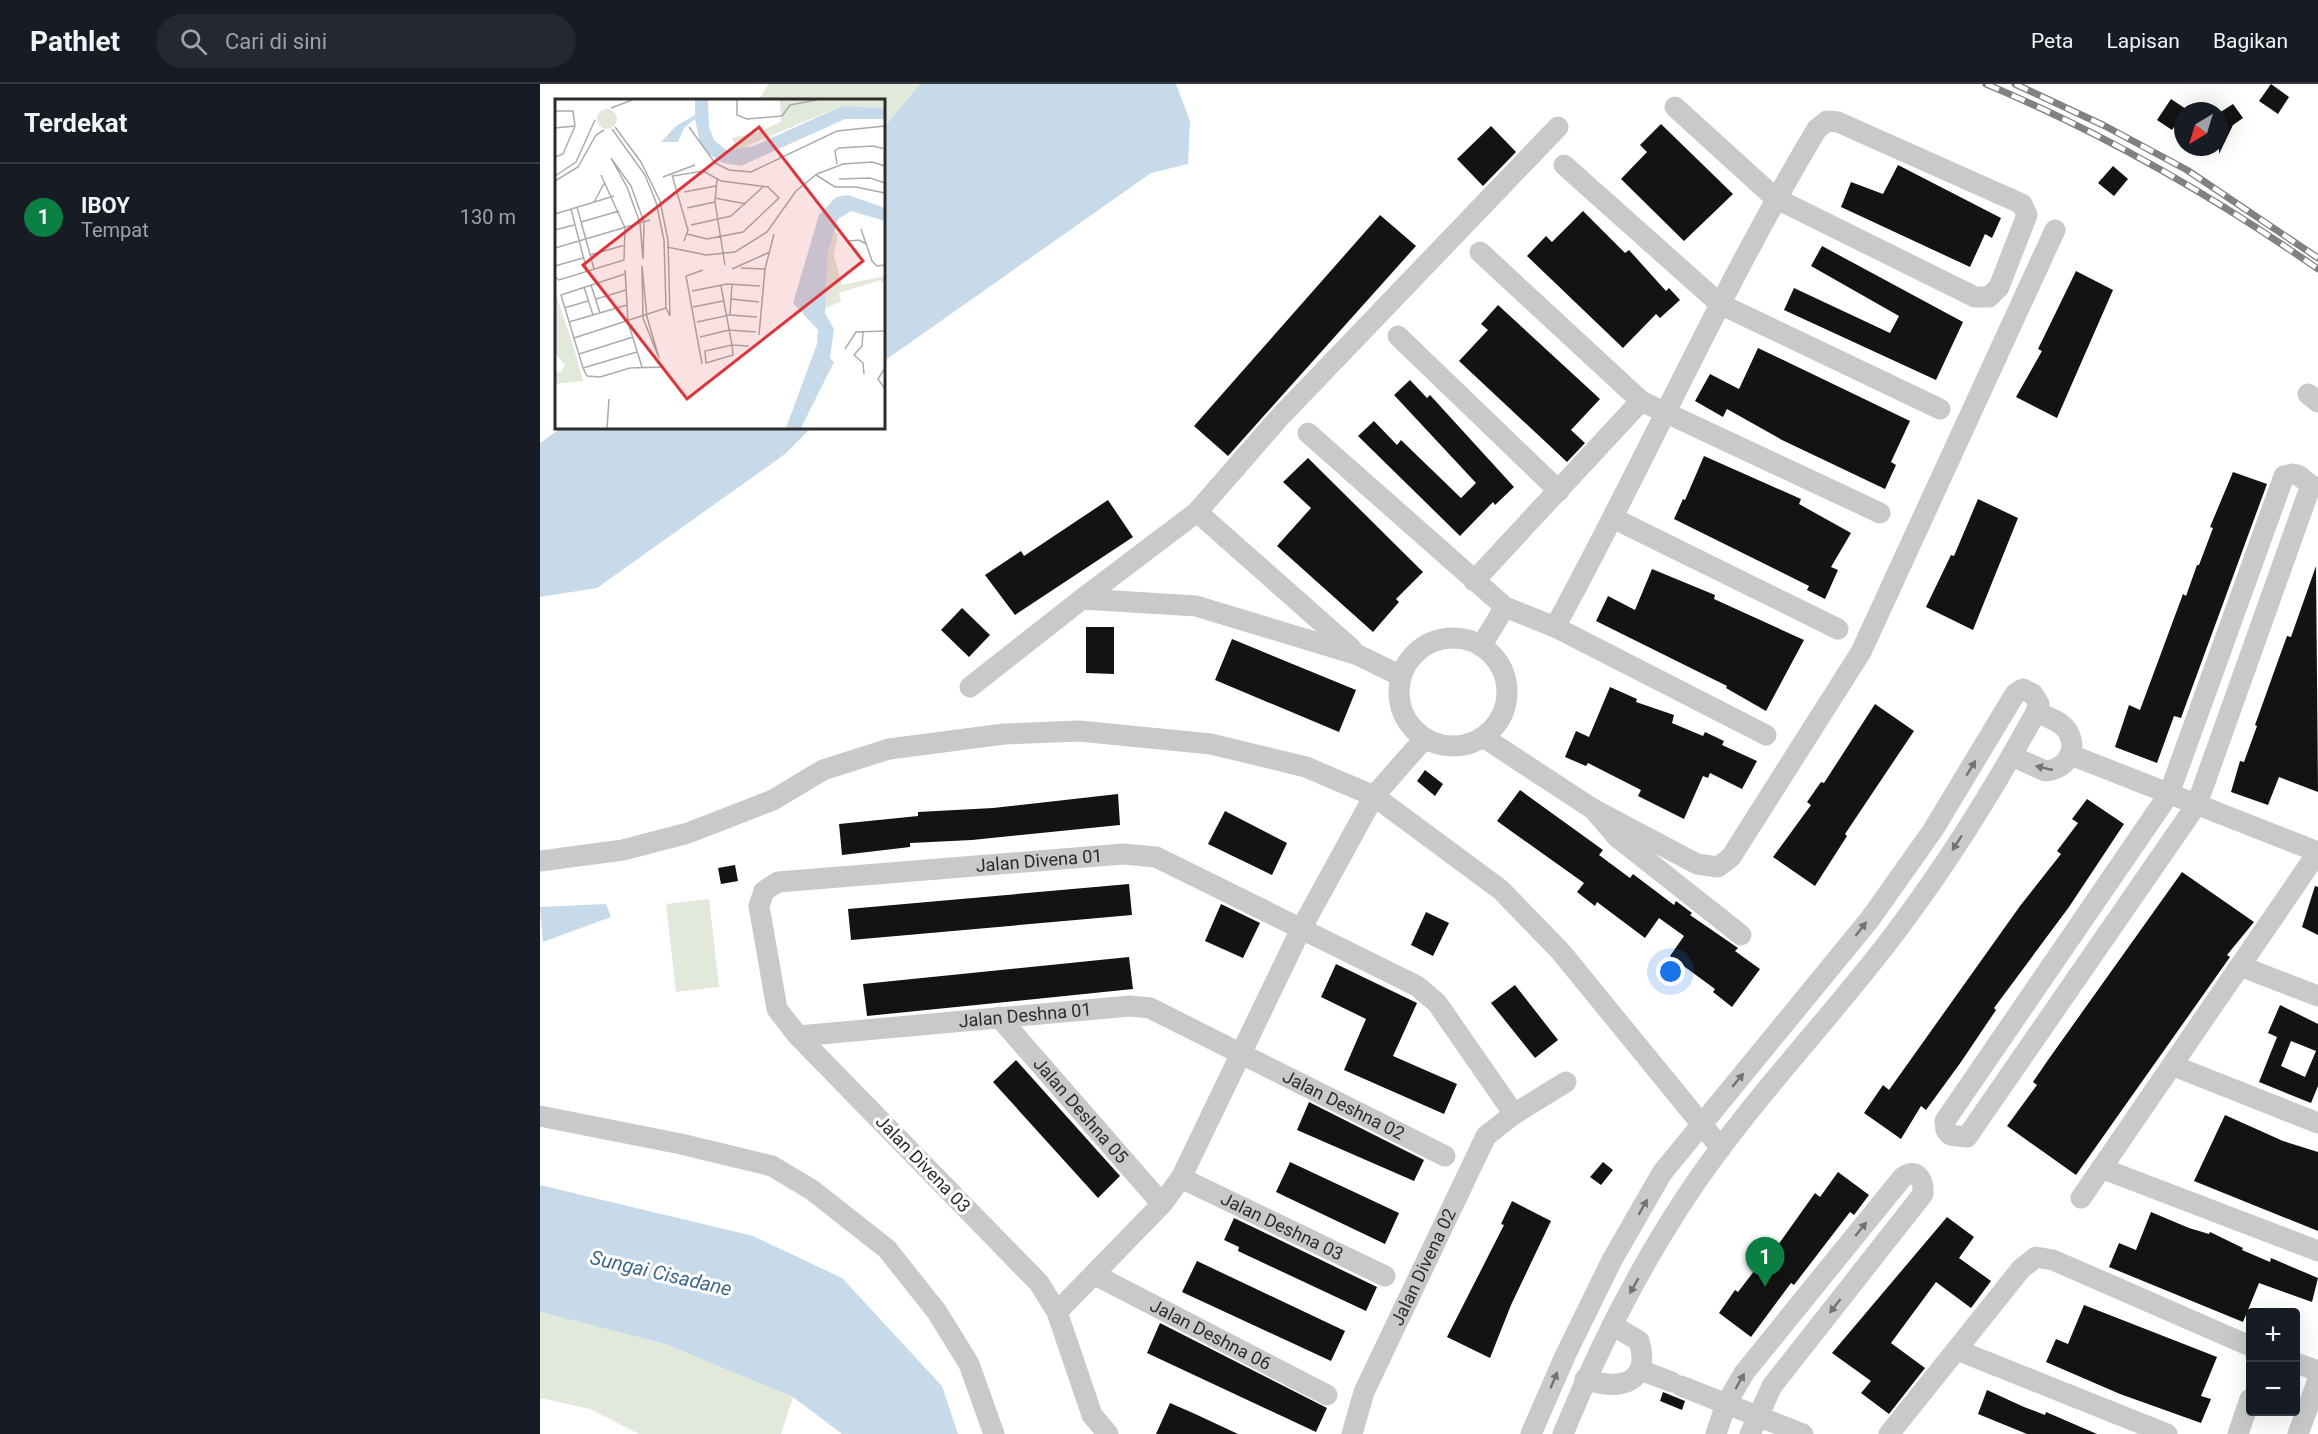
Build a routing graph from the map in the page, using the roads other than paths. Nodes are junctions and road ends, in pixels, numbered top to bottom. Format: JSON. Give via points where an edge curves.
{"nodes":[{"id":1,"x":1675,"y":107,"type":"dead end"},
{"id":2,"x":1558,"y":128,"type":"dead end"},
{"id":3,"x":1564,"y":165,"type":"dead end"},
{"id":4,"x":1775,"y":198,"type":"junction"},
{"id":5,"x":2055,"y":230,"type":"dead end"},
{"id":6,"x":1480,"y":252,"type":"dead end"},
{"id":7,"x":1720,"y":304,"type":"junction"},
{"id":8,"x":1398,"y":336,"type":"dead end"},
{"id":9,"x":1641,"y":401,"type":"junction"},
{"id":10,"x":1940,"y":409,"type":"dead end"},
{"id":11,"x":1665,"y":410,"type":"junction"},
{"id":12,"x":1308,"y":433,"type":"dead end"},
{"id":13,"x":1559,"y":490,"type":"junction"},
{"id":14,"x":1197,"y":512,"type":"junction"},
{"id":15,"x":1880,"y":513,"type":"dead end"},
{"id":16,"x":1615,"y":519,"type":"junction"},
{"id":17,"x":1474,"y":581,"type":"junction"},
{"id":18,"x":1082,"y":598,"type":"junction"},
{"id":19,"x":1505,"y":607,"type":"junction"},
{"id":20,"x":1555,"y":627,"type":"junction"},
{"id":21,"x":1838,"y":629,"type":"dead end"},
{"id":22,"x":1481,"y":645,"type":"junction"},
{"id":23,"x":1358,"y":655,"type":"junction"},
{"id":24,"x":1401,"y":676,"type":"junction"},
{"id":25,"x":970,"y":687,"type":"dead end"},
{"id":26,"x":2036,"y":712,"type":"junction"},
{"id":27,"x":1766,"y":735,"type":"dead end"},
{"id":28,"x":1483,"y":737,"type":"junction"},
{"id":29,"x":1425,"y":738,"type":"junction"},
{"id":30,"x":2071,"y":755,"type":"junction"},
{"id":31,"x":2012,"y":756,"type":"junction"},
{"id":32,"x":2169,"y":794,"type":"junction"},
{"id":33,"x":1374,"y":796,"type":"junction"},
{"id":34,"x":2198,"y":804,"type":"junction"},
{"id":35,"x":1593,"y":809,"type":"junction"},
{"id":36,"x":2318,"y":852,"type":"edge"},
{"id":37,"x":540,"y":861,"type":"edge"},
{"id":38,"x":764,"y":891,"type":"joint"},
{"id":39,"x":1301,"y":929,"type":"junction"},
{"id":40,"x":1741,"y":934,"type":"dead end"},
{"id":41,"x":2240,"y":966,"type":"junction"},
{"id":42,"x":2318,"y":996,"type":"edge"},
{"id":43,"x":999,"y":1017,"type":"junction"},
{"id":44,"x":798,"y":1036,"type":"junction"},
{"id":45,"x":1242,"y":1055,"type":"junction"},
{"id":46,"x":2174,"y":1066,"type":"junction"},
{"id":47,"x":1566,"y":1082,"type":"dead end"},
{"id":48,"x":1514,"y":1114,"type":"junction"},
{"id":49,"x":540,"y":1116,"type":"edge"},
{"id":50,"x":2318,"y":1123,"type":"edge"},
{"id":51,"x":1700,"y":1124,"type":"junction"},
{"id":52,"x":1721,"y":1148,"type":"junction"},
{"id":53,"x":1445,"y":1156,"type":"dead end"},
{"id":54,"x":2101,"y":1167,"type":"junction"},
{"id":55,"x":1181,"y":1178,"type":"junction"},
{"id":56,"x":2081,"y":1197,"type":"dead end"},
{"id":57,"x":1162,"y":1204,"type":"junction"},
{"id":58,"x":2318,"y":1251,"type":"edge"},
{"id":59,"x":1095,"y":1275,"type":"junction"},
{"id":60,"x":1385,"y":1276,"type":"dead end"},
{"id":61,"x":1057,"y":1311,"type":"junction"},
{"id":62,"x":1612,"y":1325,"type":"junction"},
{"id":63,"x":2246,"y":1344,"type":"edge"},
{"id":64,"x":1957,"y":1350,"type":"junction"},
{"id":65,"x":2300,"y":1365,"type":"edge"},
{"id":66,"x":1640,"y":1370,"type":"junction"},
{"id":67,"x":2318,"y":1371,"type":"edge"},
{"id":68,"x":1586,"y":1379,"type":"junction"},
{"id":69,"x":2318,"y":1380,"type":"edge"},
{"id":70,"x":1327,"y":1395,"type":"dead end"},
{"id":71,"x":1726,"y":1404,"type":"junction"},
{"id":72,"x":2246,"y":1411,"type":"edge"},
{"id":73,"x":1753,"y":1426,"type":"edge"},
{"id":74,"x":994,"y":1434,"type":"edge"},
{"id":75,"x":1108,"y":1434,"type":"edge"},
{"id":76,"x":1352,"y":1434,"type":"edge"},
{"id":77,"x":1531,"y":1434,"type":"edge"},
{"id":78,"x":1563,"y":1434,"type":"edge"},
{"id":79,"x":1716,"y":1434,"type":"edge"},
{"id":80,"x":1803,"y":1434,"type":"edge"},
{"id":81,"x":1889,"y":1434,"type":"edge"},
{"id":82,"x":2167,"y":1434,"type":"edge"},
{"id":83,"x":2238,"y":1434,"type":"edge"},
{"id":84,"x":2298,"y":1434,"type":"edge"}],
"edges":[{"from":1,"to":4,"type":"street"},
{"from":2,"to":14,"type":"street","via":[[1278,419]]},
{"from":3,"to":7,"type":"street"},
{"from":4,"to":4,"type":"street","via":[[1975,297],[1989,297],[1999,286],[2027,215],[2022,204],[1838,122],[1827,121],[1817,129]]},
{"from":4,"to":7,"type":"street"},
{"from":5,"to":35,"type":"street","via":[[1861,652],[1731,857],[1718,867],[1697,864]]},
{"from":6,"to":9,"type":"street"},
{"from":7,"to":10,"type":"street"},
{"from":7,"to":11,"type":"street"},
{"from":8,"to":13,"type":"street"},
{"from":9,"to":11,"type":"street"},
{"from":9,"to":13,"type":"street"},
{"from":11,"to":15,"type":"street"},
{"from":11,"to":16,"type":"street"},
{"from":12,"to":17,"type":"street"},
{"from":13,"to":17,"type":"street"},
{"from":14,"to":18,"type":"street"},
{"from":14,"to":23,"type":"street"},
{"from":16,"to":20,"type":"street"},
{"from":16,"to":21,"type":"street"},
{"from":17,"to":19,"type":"street"},
{"from":18,"to":23,"type":"street","via":[[1196,606]]},
{"from":18,"to":25,"type":"street"},
{"from":19,"to":20,"type":"street"},
{"from":19,"to":22,"type":"street"},
{"from":20,"to":27,"type":"street"},
{"from":22,"to":24,"type":"street","via":[[1462,638],[1443,638],[1424,645],[1410,658]]},
{"from":22,"to":28,"type":"street","via":[[1497,660],[1506,680],[1506,702],[1498,722]]},
{"from":23,"to":24,"type":"street"},
{"from":24,"to":29,"type":"street","via":[[1398,693],[1402,711]]},
{"from":26,"to":30,"type":"street","via":[[2067,731]]},
{"from":26,"to":31,"type":"street"},
{"from":51,"to":26,"type":"street","one_way":true,"via":[[1870,919],[1933,830],[2015,694],[2023,689],[2033,694],[2039,704]]},
{"from":28,"to":29,"type":"street","via":[[1464,745],[1444,745]]},
{"from":28,"to":35,"type":"street"},
{"from":29,"to":33,"type":"street"},
{"from":30,"to":31,"type":"street","one_way":true,"via":[[2063,766],[2045,771]]},
{"from":30,"to":32,"type":"street"},
{"from":31,"to":52,"type":"street","one_way":true,"via":[[1890,939]]},
{"from":32,"to":34,"type":"street"},
{"from":32,"to":34,"type":"street","via":[[2284,476],[2298,475],[2311,486]]},
{"from":32,"to":34,"type":"street","via":[[1945,1121],[1950,1135],[1967,1137]]},
{"from":33,"to":37,"type":"street","via":[[1306,767],[1211,744],[1079,731],[1004,734],[889,749],[823,770],[773,800],[688,833],[623,850]]},
{"from":33,"to":39,"type":"street"},
{"from":33,"to":51,"type":"street","via":[[1501,890],[1561,952]]},
{"from":34,"to":36,"type":"street"},
{"from":35,"to":40,"type":"street","via":[[1617,837]]},
{"from":36,"to":41,"type":"street"},
{"from":38,"to":39,"type":"street","name":"Jalan Divena 01","via":[[778,882],[1123,854],[1156,857]]},
{"from":38,"to":44,"type":"street","name":"Jalan Divena 03","via":[[759,906],[777,1009]]},
{"from":39,"to":45,"type":"street"},
{"from":39,"to":48,"type":"street","via":[[1417,986],[1437,1003]]},
{"from":41,"to":42,"type":"street"},
{"from":41,"to":46,"type":"street"},
{"from":43,"to":44,"type":"street","name":"Jalan Deshna 01"},
{"from":43,"to":45,"type":"street","name":"Jalan Deshna 01","via":[[1130,1005],[1150,1008]]},
{"from":43,"to":57,"type":"street","name":"Jalan Deshna 05"},
{"from":44,"to":61,"type":"street","name":"Jalan Divena 03","via":[[1039,1283]]},
{"from":45,"to":53,"type":"street","name":"Jalan Deshna 02"},
{"from":45,"to":55,"type":"street"},
{"from":46,"to":50,"type":"street"},
{"from":46,"to":54,"type":"street"},
{"from":47,"to":48,"type":"street","name":"Jalan Divena 02"},
{"from":48,"to":76,"type":"street","name":"Jalan Divena 02","via":[[1486,1136],[1364,1392]]},
{"from":49,"to":74,"type":"street","via":[[772,1166],[812,1190],[887,1249],[937,1312],[969,1364]]},
{"from":51,"to":52,"type":"street"},
{"from":77,"to":51,"type":"street","one_way":true,"via":[[1612,1260],[1662,1173]]},
{"from":52,"to":62,"type":"street","one_way":true,"via":[[1667,1227]]},
{"from":54,"to":56,"type":"street"},
{"from":54,"to":58,"type":"street"},
{"from":55,"to":57,"type":"street"},
{"from":55,"to":60,"type":"street","name":"Jalan Deshna 03"},
{"from":57,"to":59,"type":"street"},
{"from":59,"to":61,"type":"street"},
{"from":59,"to":70,"type":"street","name":"Jalan Deshna 06"},
{"from":61,"to":75,"type":"street","name":"Jalan Divena 03","via":[[1092,1414]]},
{"from":62,"to":66,"type":"street","via":[[1639,1341],[1643,1356]]},
{"from":62,"to":68,"type":"street"},
{"from":63,"to":64,"type":"street","via":[[2053,1260],[2036,1257],[2021,1269]]},
{"from":64,"to":81,"type":"street"},
{"from":64,"to":82,"type":"street"},
{"from":65,"to":67,"type":"street"},
{"from":66,"to":68,"type":"street","via":[[1619,1386]]},
{"from":66,"to":71,"type":"street"},
{"from":68,"to":78,"type":"street"},
{"from":69,"to":84,"type":"street"},
{"from":71,"to":73,"type":"street"},
{"from":71,"to":73,"type":"street","one_way":true,"via":[[1744,1373],[1902,1178],[1917,1174],[1923,1182],[1923,1194],[1772,1386]]},
{"from":71,"to":79,"type":"street"},
{"from":72,"to":83,"type":"street"},
{"from":73,"to":80,"type":"street"}]}
